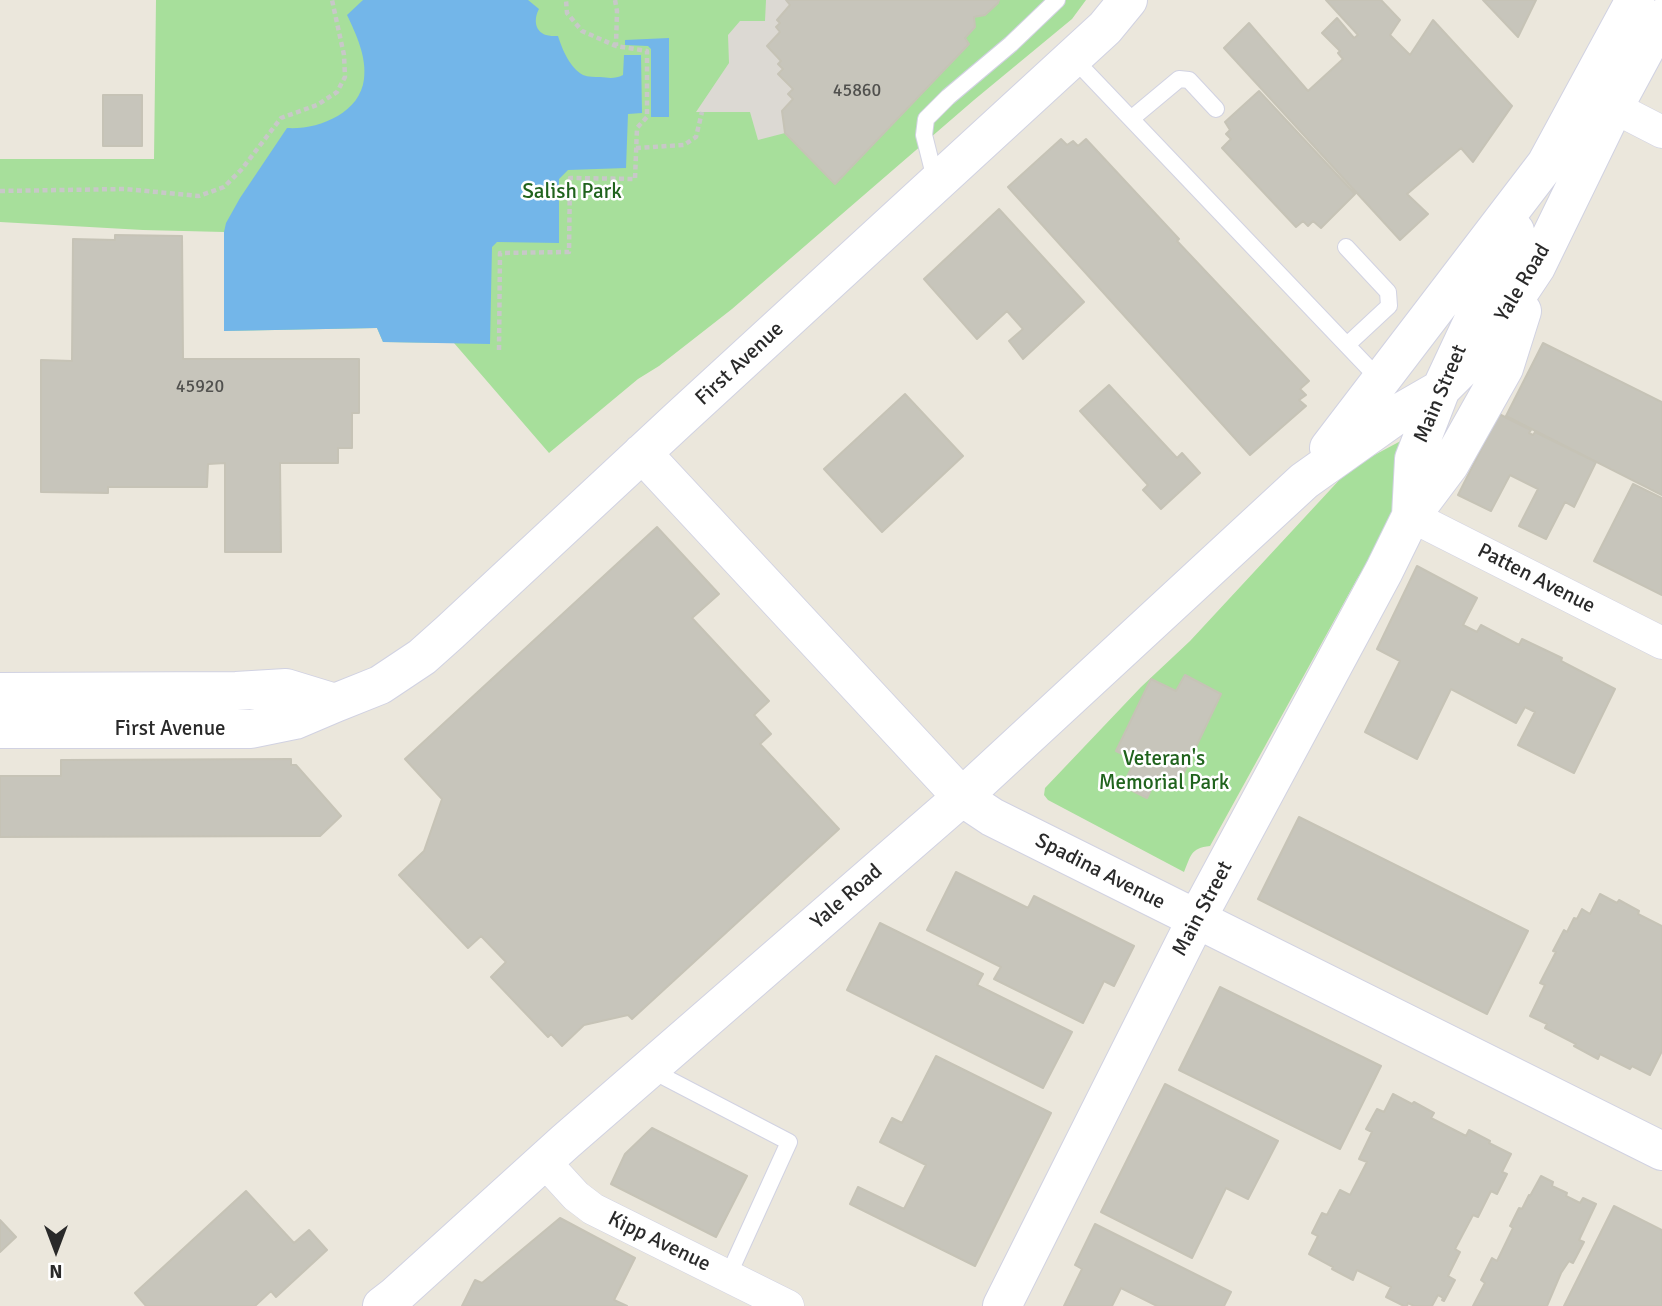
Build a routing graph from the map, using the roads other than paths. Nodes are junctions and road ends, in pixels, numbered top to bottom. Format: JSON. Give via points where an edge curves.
{"nodes":[{"id":1,"x":1057,"y":0,"type":"edge"},
{"id":2,"x":1128,"y":0,"type":"edge"},
{"id":3,"x":1635,"y":0,"type":"edge"},
{"id":4,"x":1662,"y":18,"type":"edge"},
{"id":5,"x":1073,"y":58,"type":"junction"},
{"id":6,"x":1599,"y":100,"type":"junction"},
{"id":7,"x":1216,"y":109,"type":"dead end"},
{"id":8,"x":1131,"y":119,"type":"junction"},
{"id":9,"x":1662,"y":132,"type":"edge"},
{"id":10,"x":1546,"y":164,"type":"junction"},
{"id":11,"x":936,"y":184,"type":"junction"},
{"id":12,"x":1346,"y":247,"type":"dead end"},
{"id":13,"x":1536,"y":267,"type":"junction"},
{"id":14,"x":1347,"y":345,"type":"junction"},
{"id":15,"x":1381,"y":381,"type":"junction"},
{"id":16,"x":1441,"y":389,"type":"junction"},
{"id":17,"x":642,"y":453,"type":"junction"},
{"id":18,"x":1304,"y":481,"type":"junction"},
{"id":19,"x":1411,"y":516,"type":"junction"},
{"id":20,"x":1662,"y":643,"type":"edge"},
{"id":21,"x":0,"y":692,"type":"edge"},
{"id":22,"x":335,"y":702,"type":"junction"},
{"id":23,"x":0,"y":729,"type":"edge"},
{"id":24,"x":961,"y":797,"type":"junction"},
{"id":25,"x":1196,"y":919,"type":"junction"},
{"id":26,"x":649,"y":1069,"type":"junction"},
{"id":27,"x":1662,"y":1151,"type":"edge"},
{"id":28,"x":544,"y":1161,"type":"junction"},
{"id":29,"x":727,"y":1276,"type":"junction"},
{"id":30,"x":382,"y":1306,"type":"edge"},
{"id":31,"x":788,"y":1306,"type":"edge"},
{"id":32,"x":1002,"y":1306,"type":"edge"}],
"edges":[{"from":1,"to":11,"type":"lane","via":[[926,119],[924,135]]},
{"from":2,"to":5,"type":"main road","name":"First Avenue"},
{"from":3,"to":6,"type":"main road","name":"Yale Road"},
{"from":4,"to":6,"type":"main road","name":"Yale Road"},
{"from":5,"to":8,"type":"lane"},
{"from":5,"to":11,"type":"main road","name":"First Avenue"},
{"from":6,"to":9,"type":"street"},
{"from":6,"to":10,"type":"main road","name":"Yale Road"},
{"from":6,"to":13,"type":"main road","name":"Yale Road"},
{"from":7,"to":8,"type":"lane","via":[[1189,80],[1179,79]]},
{"from":8,"to":14,"type":"lane"},
{"from":10,"to":15,"type":"main road","name":"Yale Road"},
{"from":10,"to":16,"type":"main road","name":"Main Street"},
{"from":11,"to":17,"type":"main road","name":"First Avenue"},
{"from":12,"to":14,"type":"lane","via":[[1390,299],[1389,306]]},
{"from":13,"to":16,"type":"main road","name":"Yale Road","via":[[1482,348]]},
{"from":13,"to":19,"type":"main road","name":"Main Street","via":[[1504,368],[1450,464]]},
{"from":14,"to":15,"type":"lane"},
{"from":15,"to":18,"type":"main road","name":"Yale Road"},
{"from":16,"to":18,"type":"main road","name":"Yale Road"},
{"from":16,"to":19,"type":"main road","name":"Main Street","via":[[1414,459]]},
{"from":17,"to":22,"type":"main road","name":"First Avenue","via":[[422,657],[380,685]]},
{"from":17,"to":24,"type":"main road","name":"Spadina Avenue"},
{"from":18,"to":24,"type":"main road","name":"Yale Road"},
{"from":19,"to":20,"type":"street","name":"Patten Avenue"},
{"from":19,"to":25,"type":"main road","name":"Main Street"},
{"from":21,"to":22,"type":"main road","name":"First Avenue","via":[[286,688]]},
{"from":22,"to":23,"type":"main road","name":"First Avenue","via":[[295,720],[251,729]]},
{"from":24,"to":25,"type":"main road","name":"Spadina Avenue"},
{"from":24,"to":26,"type":"main road","name":"Yale Road"},
{"from":25,"to":27,"type":"main road","name":"Spadina Avenue"},
{"from":25,"to":32,"type":"main road","name":"Main Street"},
{"from":26,"to":28,"type":"main road","name":"Yale Road"},
{"from":26,"to":29,"type":"lane","via":[[789,1142]]},
{"from":28,"to":29,"type":"street","name":"Kipp Avenue","via":[[593,1209]]},
{"from":28,"to":30,"type":"main road","name":"Yale Road"},
{"from":29,"to":31,"type":"street","name":"Kipp Avenue"}]}
